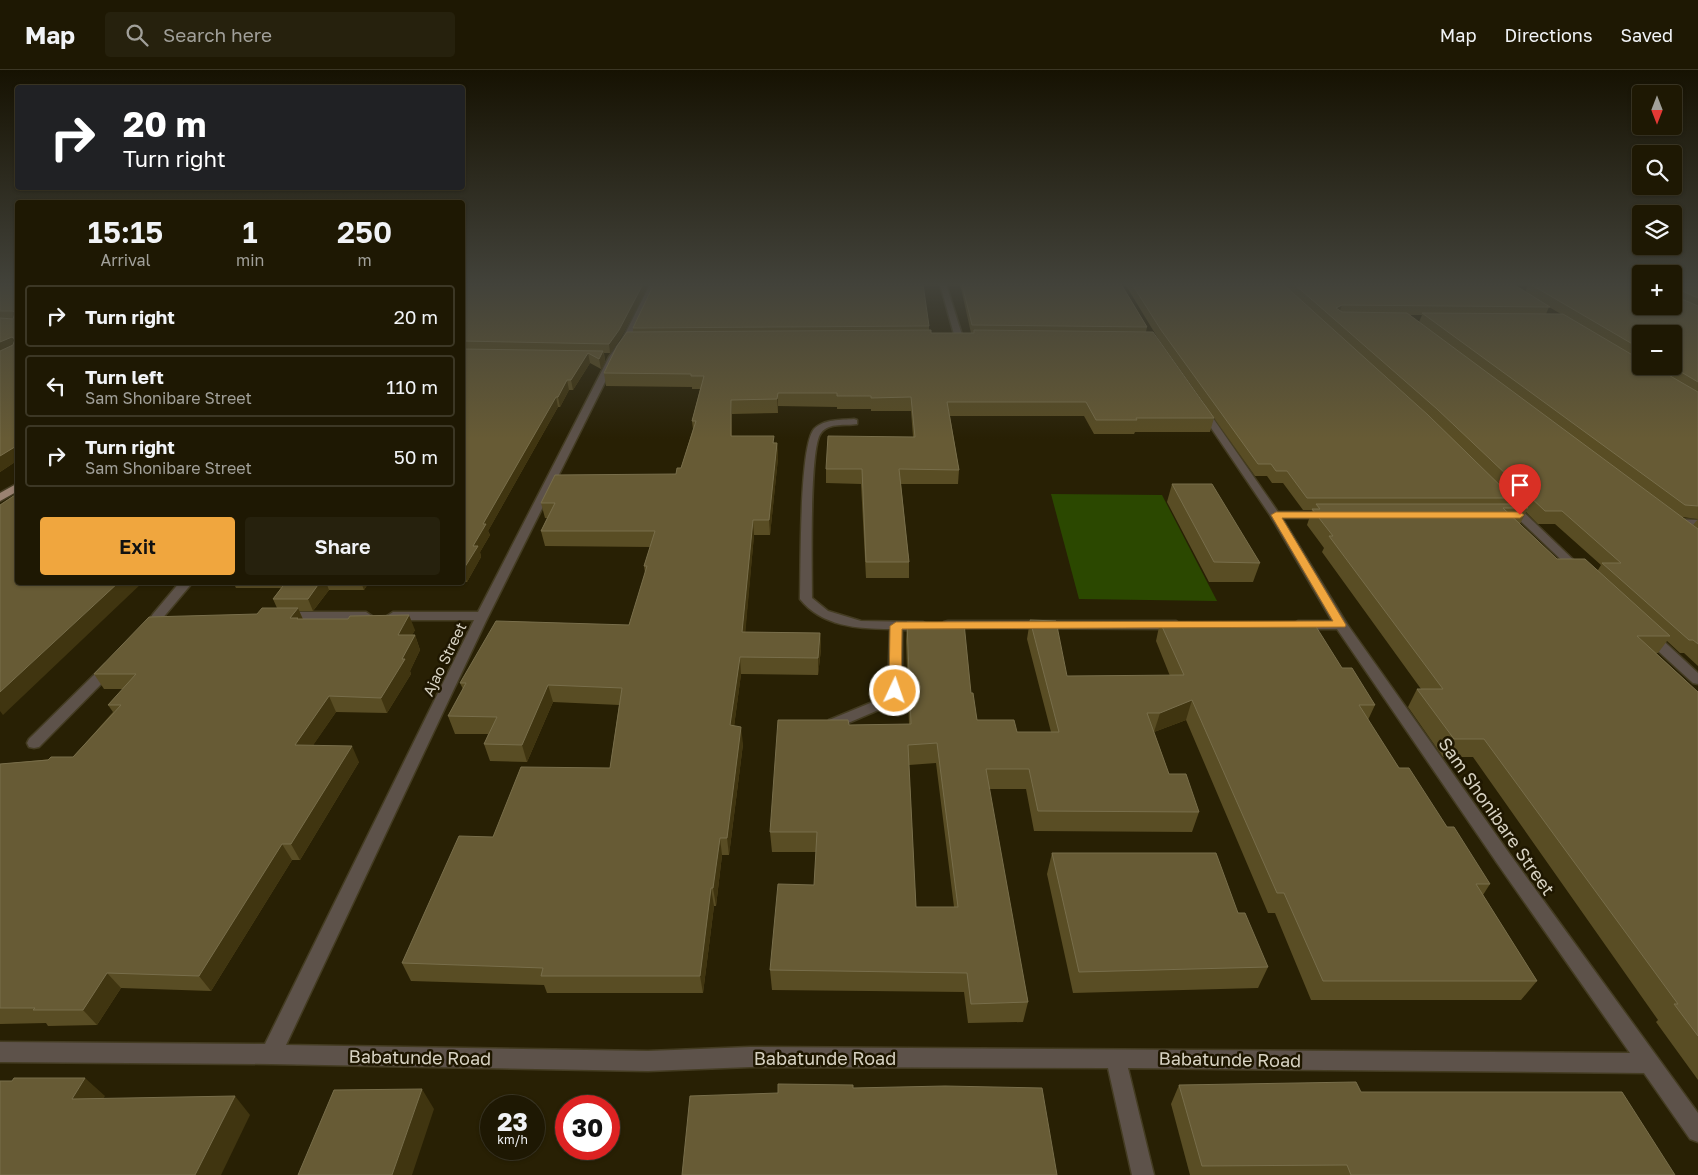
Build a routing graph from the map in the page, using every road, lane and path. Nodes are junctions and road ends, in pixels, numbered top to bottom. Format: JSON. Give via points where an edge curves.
{"nodes":[{"id":1,"x":633,"y":336,"type":"edge"},
{"id":2,"x":950,"y":338,"type":"edge"},
{"id":3,"x":959,"y":338,"type":"joint"},
{"id":4,"x":969,"y":338,"type":"edge"},
{"id":5,"x":1195,"y":398,"type":"edge"},
{"id":6,"x":854,"y":422,"type":"dead end"},
{"id":7,"x":15,"y":488,"type":"edge"},
{"id":8,"x":0,"y":498,"type":"edge"},
{"id":9,"x":1506,"y":501,"type":"edge"},
{"id":10,"x":1276,"y":515,"type":"junction"},
{"id":11,"x":1334,"y":515,"type":"edge"},
{"id":12,"x":1500,"y":515,"type":"edge"},
{"id":13,"x":1520,"y":515,"type":"junction"},
{"id":14,"x":1698,"y":523,"type":"edge"},
{"id":15,"x":1690,"y":534,"type":"edge"},
{"id":16,"x":1583,"y":574,"type":"edge"},
{"id":17,"x":184,"y":585,"type":"edge"},
{"id":18,"x":276,"y":616,"type":"edge"},
{"id":19,"x":484,"y":616,"type":"junction"},
{"id":20,"x":176,"y":617,"type":"edge"},
{"id":21,"x":1188,"y":625,"type":"edge"},
{"id":22,"x":1284,"y":625,"type":"edge"},
{"id":23,"x":1340,"y":625,"type":"junction"},
{"id":24,"x":896,"y":626,"type":"junction"},
{"id":25,"x":1640,"y":626,"type":"edge"},
{"id":26,"x":118,"y":659,"type":"edge"},
{"id":27,"x":1698,"y":680,"type":"edge"},
{"id":28,"x":834,"y":724,"type":"edge"},
{"id":29,"x":34,"y":743,"type":"dead end"},
{"id":30,"x":0,"y":1052,"type":"edge"},
{"id":31,"x":271,"y":1054,"type":"junction"},
{"id":32,"x":1116,"y":1058,"type":"junction"},
{"id":33,"x":1650,"y":1063,"type":"junction"},
{"id":34,"x":1698,"y":1131,"type":"edge"},
{"id":35,"x":1143,"y":1175,"type":"edge"}],
"edges":[{"from":1,"to":19,"type":"street","name":"Ajao Street","via":[[631,341],[608,357]]},
{"from":2,"to":3,"type":"street"},
{"from":3,"to":4,"type":"street"},
{"from":5,"to":10,"type":"street","name":"Sam Shonibare Street"},
{"from":6,"to":24,"type":"street","via":[[834,423],[821,427],[814,434],[809,484],[806,599],[824,614],[845,621],[860,625]]},
{"from":7,"to":8,"type":"main road"},
{"from":9,"to":13,"type":"street"},
{"from":10,"to":11,"type":"street"},
{"from":10,"to":23,"type":"street","name":"Sam Shonibare Street"},
{"from":12,"to":13,"type":"street"},
{"from":13,"to":16,"type":"street"},
{"from":14,"to":15,"type":"street","via":[[1671,519]]},
{"from":17,"to":20,"type":"street","via":[[153,620]]},
{"from":18,"to":19,"type":"street"},
{"from":19,"to":31,"type":"street","name":"Ajao Street"},
{"from":21,"to":24,"type":"street"},
{"from":22,"to":23,"type":"street"},
{"from":23,"to":33,"type":"street","name":"Sam Shonibare Street"},
{"from":24,"to":28,"type":"street","via":[[895,691],[885,702]]},
{"from":25,"to":27,"type":"street"},
{"from":26,"to":29,"type":"street"},
{"from":30,"to":31,"type":"street","name":"Babatunde Road"},
{"from":31,"to":32,"type":"street","name":"Babatunde Road","via":[[648,1061],[750,1057]]},
{"from":32,"to":33,"type":"street","name":"Babatunde Road"},
{"from":32,"to":35,"type":"street"},
{"from":33,"to":34,"type":"street","name":"Sam Shonibare Street"}]}
